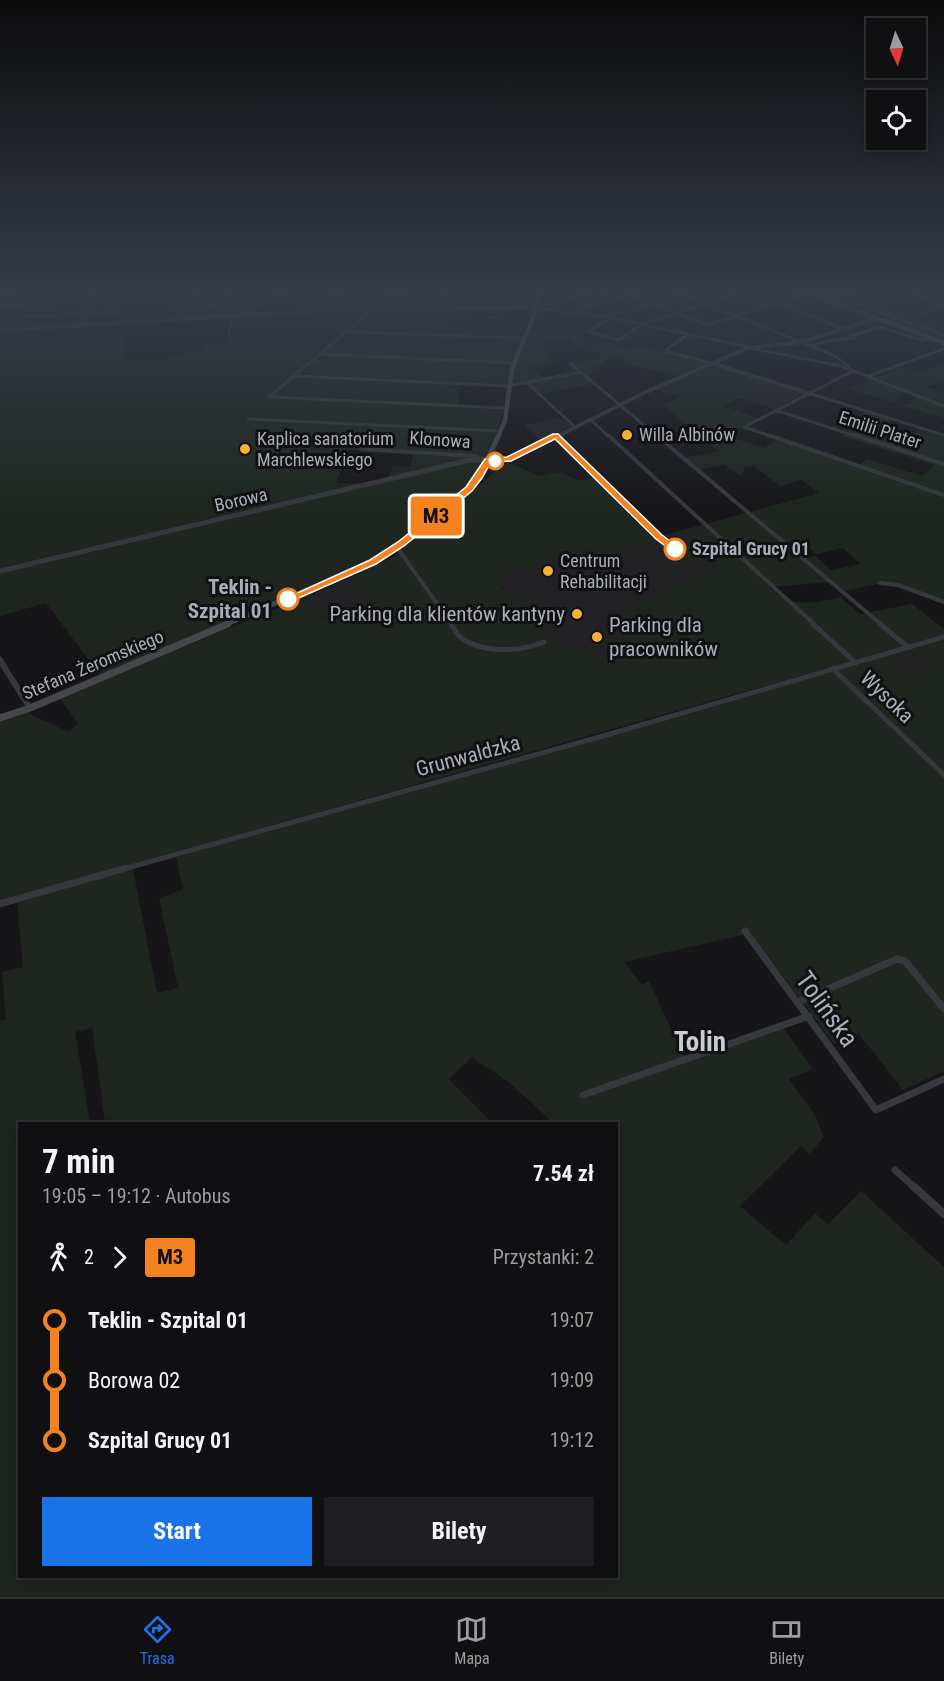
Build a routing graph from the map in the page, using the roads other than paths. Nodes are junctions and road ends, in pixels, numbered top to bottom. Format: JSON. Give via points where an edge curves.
{"nodes":[{"id":1,"x":306,"y":366,"type":"edge"},
{"id":2,"x":513,"y":366,"type":"edge"},
{"id":3,"x":573,"y":366,"type":"edge"},
{"id":4,"x":706,"y":366,"type":"edge"},
{"id":5,"x":719,"y":366,"type":"edge"},
{"id":6,"x":832,"y":366,"type":"edge"},
{"id":7,"x":848,"y":366,"type":"edge"},
{"id":8,"x":897,"y":366,"type":"edge"},
{"id":9,"x":848,"y":369,"type":"junction"},
{"id":10,"x":854,"y":371,"type":"junction"},
{"id":11,"x":581,"y":372,"type":"junction"},
{"id":12,"x":295,"y":376,"type":"junction"},
{"id":13,"x":868,"y":376,"type":"junction"},
{"id":14,"x":527,"y":383,"type":"junction"},
{"id":15,"x":508,"y":386,"type":"junction"},
{"id":16,"x":808,"y":393,"type":"junction"},
{"id":17,"x":269,"y":397,"type":"joint"},
{"id":18,"x":620,"y":405,"type":"junction"},
{"id":19,"x":944,"y":406,"type":"edge"},
{"id":20,"x":506,"y":408,"type":"junction"},
{"id":21,"x":775,"y":410,"type":"junction"},
{"id":22,"x":248,"y":419,"type":"dead end"},
{"id":23,"x":590,"y":419,"type":"junction"},
{"id":24,"x":574,"y":427,"type":"junction"},
{"id":25,"x":501,"y":431,"type":"junction"},
{"id":26,"x":944,"y":435,"type":"edge"},
{"id":27,"x":556,"y":436,"type":"junction"},
{"id":28,"x":361,"y":449,"type":"dead end"},
{"id":29,"x":478,"y":459,"type":"junction"},
{"id":30,"x":488,"y":460,"type":"junction"},
{"id":31,"x":944,"y":464,"type":"edge"},
{"id":32,"x":944,"y":495,"type":"edge"},
{"id":33,"x":659,"y":537,"type":"dead end"},
{"id":34,"x":397,"y":547,"type":"junction"},
{"id":35,"x":0,"y":572,"type":"edge"},
{"id":36,"x":880,"y":583,"type":"dead end"},
{"id":37,"x":944,"y":602,"type":"edge"},
{"id":38,"x":944,"y":638,"type":"edge"},
{"id":39,"x":544,"y":642,"type":"dead end"},
{"id":40,"x":909,"y":648,"type":"junction"},
{"id":41,"x":0,"y":660,"type":"edge"},
{"id":42,"x":856,"y":663,"type":"junction"},
{"id":43,"x":832,"y":669,"type":"junction"},
{"id":44,"x":30,"y":708,"type":"junction"},
{"id":45,"x":0,"y":718,"type":"edge"},
{"id":46,"x":944,"y":775,"type":"edge"},
{"id":47,"x":0,"y":904,"type":"edge"},
{"id":48,"x":745,"y":931,"type":"dead end"},
{"id":49,"x":798,"y":1002,"type":"junction"},
{"id":50,"x":944,"y":1009,"type":"edge"},
{"id":51,"x":809,"y":1016,"type":"junction"},
{"id":52,"x":944,"y":1079,"type":"edge"},
{"id":53,"x":583,"y":1095,"type":"dead end"},
{"id":54,"x":895,"y":1170,"type":"dead end"},
{"id":55,"x":944,"y":1214,"type":"edge"}],
"edges":[{"from":1,"to":12,"type":"street"},
{"from":2,"to":15,"type":"main road","name":"Stefana Żeromskiego"},
{"from":3,"to":11,"type":"street"},
{"from":4,"to":18,"type":"street","name":"Borowa"},
{"from":5,"to":16,"type":"street"},
{"from":6,"to":9,"type":"street"},
{"from":7,"to":9,"type":"street"},
{"from":8,"to":13,"type":"street"},
{"from":9,"to":10,"type":"street"},
{"from":10,"to":13,"type":"street"},
{"from":10,"to":16,"type":"street"},
{"from":11,"to":14,"type":"street"},
{"from":11,"to":18,"type":"street"},
{"from":12,"to":15,"type":"street"},
{"from":12,"to":17,"type":"street"},
{"from":13,"to":19,"type":"street"},
{"from":14,"to":15,"type":"street"},
{"from":14,"to":24,"type":"street"},
{"from":15,"to":20,"type":"main road","name":"Stefana Żeromskiego"},
{"from":16,"to":21,"type":"street"},
{"from":16,"to":26,"type":"street"},
{"from":17,"to":20,"type":"street"},
{"from":18,"to":23,"type":"street","name":"Borowa"},
{"from":18,"to":40,"type":"street"},
{"from":20,"to":25,"type":"main road","name":"Stefana Żeromskiego"},
{"from":21,"to":31,"type":"street","name":"Emilii Plater"},
{"from":21,"to":32,"type":"street","via":[[744,427]]},
{"from":22,"to":25,"type":"street"},
{"from":23,"to":24,"type":"street","name":"Borowa"},
{"from":23,"to":42,"type":"street"},
{"from":24,"to":27,"type":"street","name":"Borowa"},
{"from":25,"to":30,"type":"main road","name":"Stefana Żeromskiego"},
{"from":27,"to":30,"type":"street","name":"Borowa","via":[[509,460]]},
{"from":27,"to":33,"type":"street"},
{"from":28,"to":29,"type":"street","name":"Klonowa"},
{"from":29,"to":30,"type":"street","name":"Borowa"},
{"from":29,"to":35,"type":"street","name":"Borowa"},
{"from":30,"to":34,"type":"main road","name":"Stefana Żeromskiego","via":[[469,489]]},
{"from":34,"to":39,"type":"street","via":[[459,636],[490,648],[525,648]]},
{"from":34,"to":44,"type":"main road","name":"Stefana Żeromskiego","via":[[364,566]]},
{"from":36,"to":37,"type":"street","via":[[898,585]]},
{"from":38,"to":40,"type":"street","name":"Grunwaldzka"},
{"from":40,"to":42,"type":"street","name":"Grunwaldzka"},
{"from":41,"to":44,"type":"street"},
{"from":42,"to":43,"type":"street","name":"Grunwaldzka"},
{"from":43,"to":46,"type":"street","name":"Wysoka"},
{"from":43,"to":47,"type":"street","name":"Grunwaldzka"},
{"from":44,"to":45,"type":"main road","name":"Stefana Żeromskiego"},
{"from":48,"to":49,"type":"street","name":"Tolińska"},
{"from":49,"to":50,"type":"street","via":[[897,959],[904,961]]},
{"from":49,"to":51,"type":"street","name":"Tolińska"},
{"from":51,"to":52,"type":"street","name":"Tolińska","via":[[876,1110]]},
{"from":51,"to":53,"type":"street"},
{"from":54,"to":55,"type":"street"}]}
